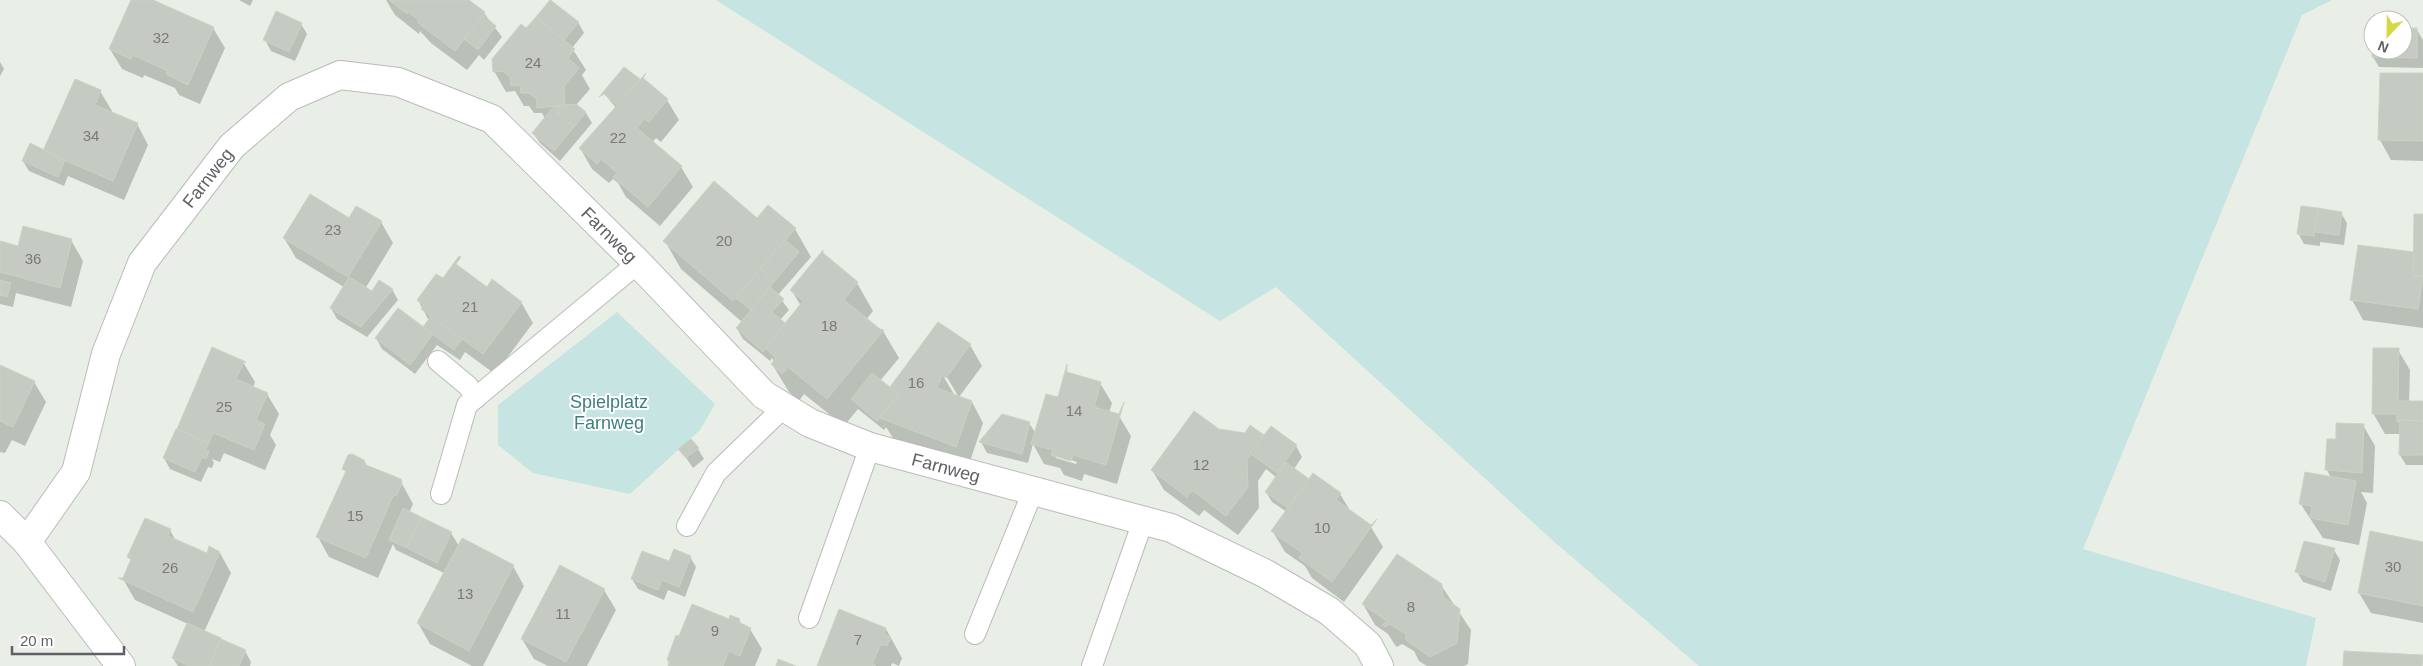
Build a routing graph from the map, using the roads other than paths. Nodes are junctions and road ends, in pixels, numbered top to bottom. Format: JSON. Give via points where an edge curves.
{"nodes":[{"id":1,"x":638,"y":263,"type":"junction"},
{"id":2,"x":438,"y":361,"type":"dead end"},
{"id":3,"x":476,"y":398,"type":"junction"},
{"id":4,"x":784,"y":407,"type":"junction"},
{"id":5,"x":870,"y":447,"type":"junction"},
{"id":6,"x":1033,"y":491,"type":"junction"},
{"id":7,"x":442,"y":494,"type":"dead end"},
{"id":8,"x":0,"y":515,"type":"edge"},
{"id":9,"x":1143,"y":521,"type":"junction"},
{"id":10,"x":687,"y":526,"type":"dead end"},
{"id":11,"x":27,"y":542,"type":"junction"},
{"id":12,"x":809,"y":618,"type":"dead end"},
{"id":13,"x":975,"y":634,"type":"dead end"},
{"id":14,"x":122,"y":666,"type":"edge"},
{"id":15,"x":1092,"y":666,"type":"edge"},
{"id":16,"x":1379,"y":666,"type":"edge"}],
"edges":[{"from":1,"to":3,"type":"lane"},
{"from":1,"to":4,"type":"street","name":"Farnweg","via":[[764,395]]},
{"from":1,"to":11,"type":"street","name":"Farnweg","via":[[492,119],[398,82],[340,75],[289,97],[232,146],[142,263],[106,354],[76,472]]},
{"from":2,"to":3,"type":"lane","via":[[468,386]]},
{"from":3,"to":7,"type":"lane","via":[[467,406]]},
{"from":4,"to":5,"type":"street","name":"Farnweg","via":[[810,423]]},
{"from":4,"to":10,"type":"lane","via":[[716,473]]},
{"from":5,"to":6,"type":"street","name":"Farnweg"},
{"from":5,"to":12,"type":"lane"},
{"from":6,"to":9,"type":"street","name":"Farnweg"},
{"from":6,"to":13,"type":"lane"},
{"from":8,"to":11,"type":"street"},
{"from":9,"to":15,"type":"lane"},
{"from":9,"to":16,"type":"street","name":"Farnweg","via":[[1171,528],[1266,574],[1329,610],[1368,645]]},
{"from":11,"to":14,"type":"street"}]}
